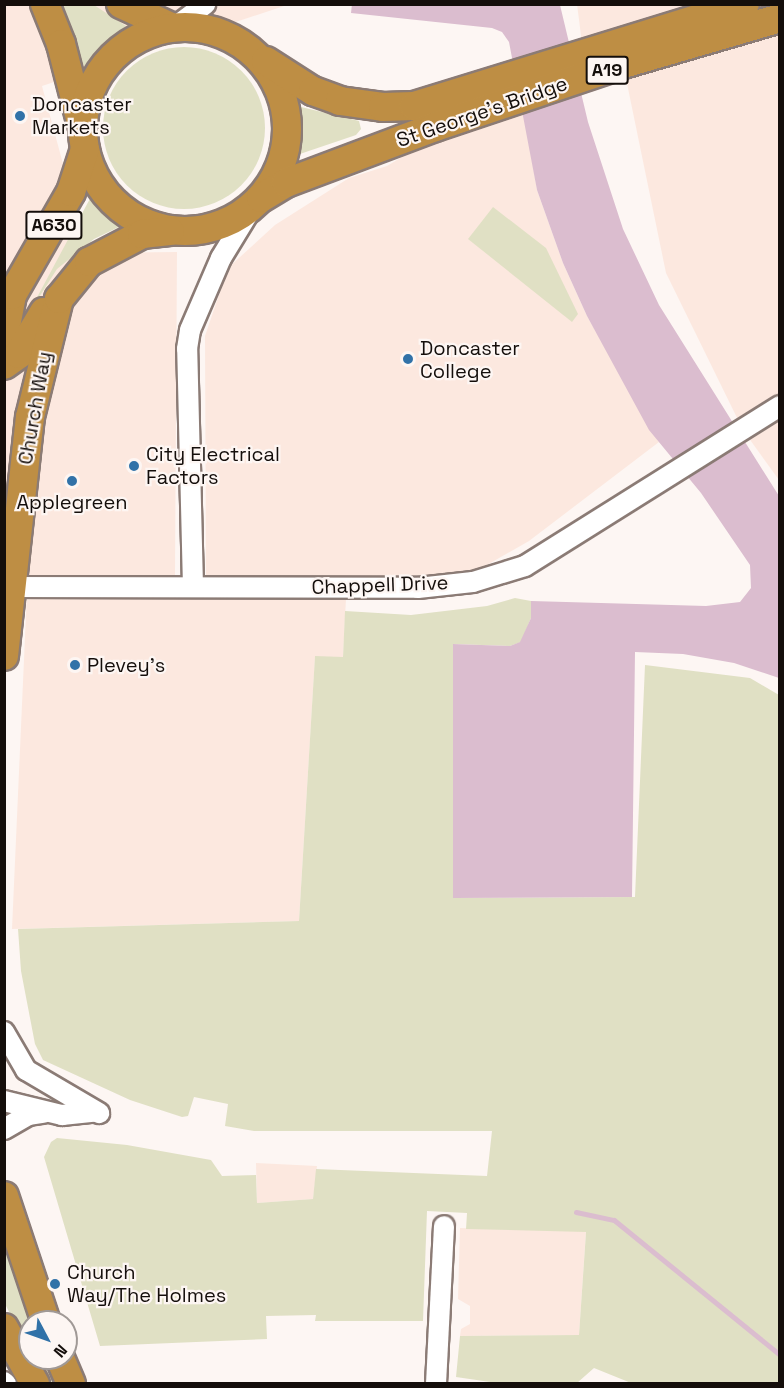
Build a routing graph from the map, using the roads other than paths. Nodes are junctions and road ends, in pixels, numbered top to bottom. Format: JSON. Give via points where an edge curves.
{"nodes":[{"id":1,"x":45,"y":4,"type":"edge"},
{"id":2,"x":121,"y":4,"type":"edge"},
{"id":3,"x":205,"y":4,"type":"edge"},
{"id":4,"x":745,"y":4,"type":"edge"},
{"id":5,"x":780,"y":18,"type":"edge"},
{"id":6,"x":173,"y":27,"type":"junction"},
{"id":7,"x":256,"y":55,"type":"junction"},
{"id":8,"x":433,"y":115,"type":"junction"},
{"id":9,"x":84,"y":140,"type":"junction"},
{"id":10,"x":256,"y":202,"type":"junction"},
{"id":11,"x":172,"y":230,"type":"junction"},
{"id":12,"x":72,"y":279,"type":"junction"},
{"id":13,"x":8,"y":298,"type":"edge"},
{"id":14,"x":4,"y":337,"type":"edge"},
{"id":15,"x":4,"y":365,"type":"edge"},
{"id":16,"x":780,"y":406,"type":"edge"},
{"id":17,"x":193,"y":587,"type":"junction"},
{"id":18,"x":8,"y":588,"type":"edge"},
{"id":19,"x":4,"y":656,"type":"edge"},
{"id":20,"x":4,"y":1032,"type":"edge"},
{"id":21,"x":4,"y":1101,"type":"edge"},
{"id":22,"x":48,"y":1113,"type":"junction"},
{"id":23,"x":4,"y":1129,"type":"edge"},
{"id":24,"x":4,"y":1196,"type":"edge"},
{"id":25,"x":444,"y":1226,"type":"dead end"},
{"id":26,"x":42,"y":1310,"type":"edge"},
{"id":27,"x":4,"y":1329,"type":"edge"},
{"id":28,"x":34,"y":1383,"type":"edge"},
{"id":29,"x":436,"y":1383,"type":"edge"}],
"edges":[{"from":1,"to":9,"type":"highway","via":[[61,44]]},
{"from":2,"to":6,"type":"highway"},
{"from":3,"to":6,"type":"street"},
{"from":4,"to":8,"type":"highway","name":"St George's Bridge","number":"A19"},
{"from":5,"to":8,"type":"highway","name":"St George's Bridge","number":"A19"},
{"from":6,"to":7,"type":"highway","via":[[205,28],[233,38]]},
{"from":6,"to":9,"type":"highway","via":[[140,37],[113,56],[87,98]]},
{"from":7,"to":8,"type":"highway","name":"St George's Bridge","number":"A19","via":[[314,91],[340,101]]},
{"from":7,"to":10,"type":"highway","via":[[281,93],[287,138],[273,181]]},
{"from":8,"to":10,"type":"highway","name":"St George's Bridge","number":"A19","via":[[286,183]]},
{"from":9,"to":11,"type":"highway","via":[[96,179],[115,204],[141,221]]},
{"from":9,"to":13,"type":"highway","number":"A630","via":[[70,192]]},
{"from":10,"to":11,"type":"highway","via":[[216,226]]},
{"from":10,"to":17,"type":"street","via":[[221,258],[190,330],[187,349]]},
{"from":11,"to":12,"type":"highway","name":"Church Way","number":"A630","via":[[142,234],[121,243],[89,262]]},
{"from":12,"to":15,"type":"highway","via":[[55,295],[19,354]]},
{"from":12,"to":18,"type":"highway","name":"Church Way","number":"A630","via":[[59,299],[30,417]]},
{"from":13,"to":14,"type":"highway","number":"A630"},
{"from":16,"to":17,"type":"street","name":"Chappell Drive","via":[[525,566],[473,582],[418,588]]},
{"from":17,"to":18,"type":"street","name":"Chappell Drive"},
{"from":18,"to":19,"type":"highway","name":"Church Way","number":"A630"},
{"from":20,"to":22,"type":"street","via":[[26,1070],[96,1112]]},
{"from":21,"to":22,"type":"street"},
{"from":22,"to":23,"type":"street","via":[[28,1115]]},
{"from":24,"to":26,"type":"highway"},
{"from":25,"to":29,"type":"street"},
{"from":27,"to":28,"type":"highway"}]}
